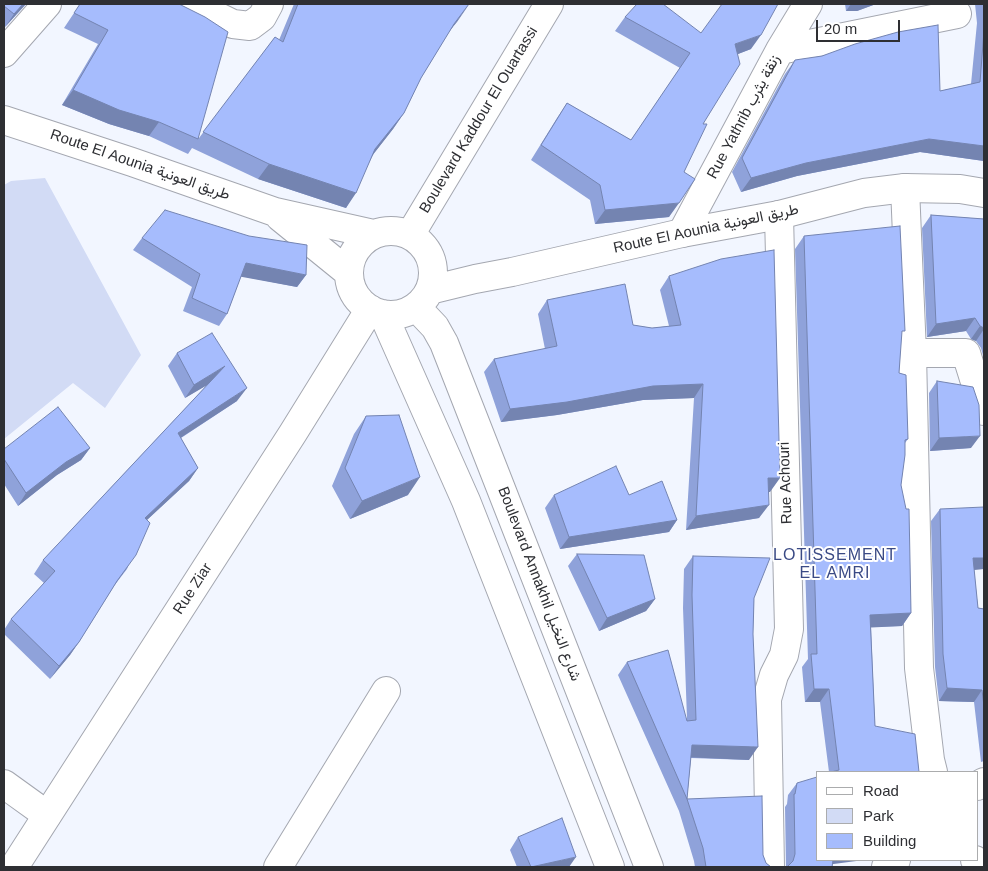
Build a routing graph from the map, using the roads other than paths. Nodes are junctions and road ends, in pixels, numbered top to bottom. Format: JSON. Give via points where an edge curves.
{"nodes":[{"id":1,"x":47,"y":4,"type":"edge"},
{"id":2,"x":192,"y":4,"type":"edge"},
{"id":3,"x":270,"y":4,"type":"edge"},
{"id":4,"x":548,"y":4,"type":"edge"},
{"id":5,"x":808,"y":4,"type":"edge"},
{"id":6,"x":957,"y":14,"type":"dead end"},
{"id":7,"x":780,"y":50,"type":"junction"},
{"id":8,"x":4,"y":54,"type":"edge"},
{"id":9,"x":4,"y":120,"type":"edge"},
{"id":10,"x":905,"y":188,"type":"junction"},
{"id":11,"x":984,"y":193,"type":"edge"},
{"id":12,"x":276,"y":212,"type":"junction"},
{"id":13,"x":779,"y":214,"type":"junction"},
{"id":14,"x":682,"y":233,"type":"junction"},
{"id":15,"x":372,"y":234,"type":"junction"},
{"id":16,"x":410,"y":236,"type":"junction"},
{"id":17,"x":349,"y":273,"type":"junction"},
{"id":18,"x":423,"y":299,"type":"junction"},
{"id":19,"x":377,"y":312,"type":"junction"},
{"id":20,"x":912,"y":353,"type":"junction"},
{"id":21,"x":984,"y":411,"type":"edge"},
{"id":22,"x":386,"y":691,"type":"dead end"},
{"id":23,"x":934,"y":771,"type":"edge"},
{"id":24,"x":4,"y":784,"type":"edge"},
{"id":25,"x":47,"y":815,"type":"junction"},
{"id":26,"x":14,"y":867,"type":"edge"},
{"id":27,"x":278,"y":867,"type":"edge"},
{"id":28,"x":610,"y":867,"type":"edge"},
{"id":29,"x":649,"y":867,"type":"edge"},
{"id":30,"x":770,"y":867,"type":"edge"}],
"edges":[{"from":1,"to":8,"type":"main road"},
{"from":2,"to":3,"type":"main road","via":[[233,24],[250,26],[262,17]]},
{"from":4,"to":16,"type":"main road","name":"Boulevard Kaddour El Ouartassi"},
{"from":5,"to":7,"type":"main road","name":"Rue Yathrib زنقة يثرب"},
{"from":6,"to":7,"type":"main road"},
{"from":7,"to":14,"type":"main road","name":"Rue Yathrib زنقة يثرب"},
{"from":9,"to":12,"type":"main road","name":"Route El Aounia طريق العونية"},
{"from":10,"to":11,"type":"main road","name":"Route El Aounia طريق العونية"},
{"from":10,"to":13,"type":"main road","name":"Route El Aounia طريق العونية","via":[[864,193]]},
{"from":10,"to":20,"type":"main road"},
{"from":12,"to":15,"type":"main road","name":"Route El Aounia طريق العونية"},
{"from":12,"to":17,"type":"main road","name":"Route El Aounia طريق العونية"},
{"from":13,"to":14,"type":"main road","name":"Route El Aounia طريق العونية"},
{"from":13,"to":30,"type":"main road","name":"Rue Achouri","via":[[789,629],[784,655],[767,699]]},
{"from":14,"to":18,"type":"main road","name":"Route El Aounia طريق العونية","via":[[475,279]]},
{"from":15,"to":16,"type":"main road","via":[[397,231]]},
{"from":15,"to":17,"type":"main road","via":[[351,259]]},
{"from":16,"to":18,"type":"main road","via":[[419,241],[431,259],[433,275]]},
{"from":17,"to":19,"type":"main road","via":[[359,300]]},
{"from":18,"to":19,"type":"main road","via":[[406,312],[395,315]]},
{"from":18,"to":29,"type":"main road","name":"Boulevard Annakhil شارع النخيل","via":[[444,343]]},
{"from":19,"to":25,"type":"main road","name":"Rue Ziar","via":[[293,433]]},
{"from":19,"to":28,"type":"main road","via":[[466,501]]},
{"from":20,"to":21,"type":"main road","via":[[966,353]]},
{"from":20,"to":23,"type":"main road","via":[[919,668]]},
{"from":22,"to":27,"type":"main road"},
{"from":24,"to":25,"type":"main road"},
{"from":25,"to":26,"type":"main road","name":"Rue Ziar"}]}
